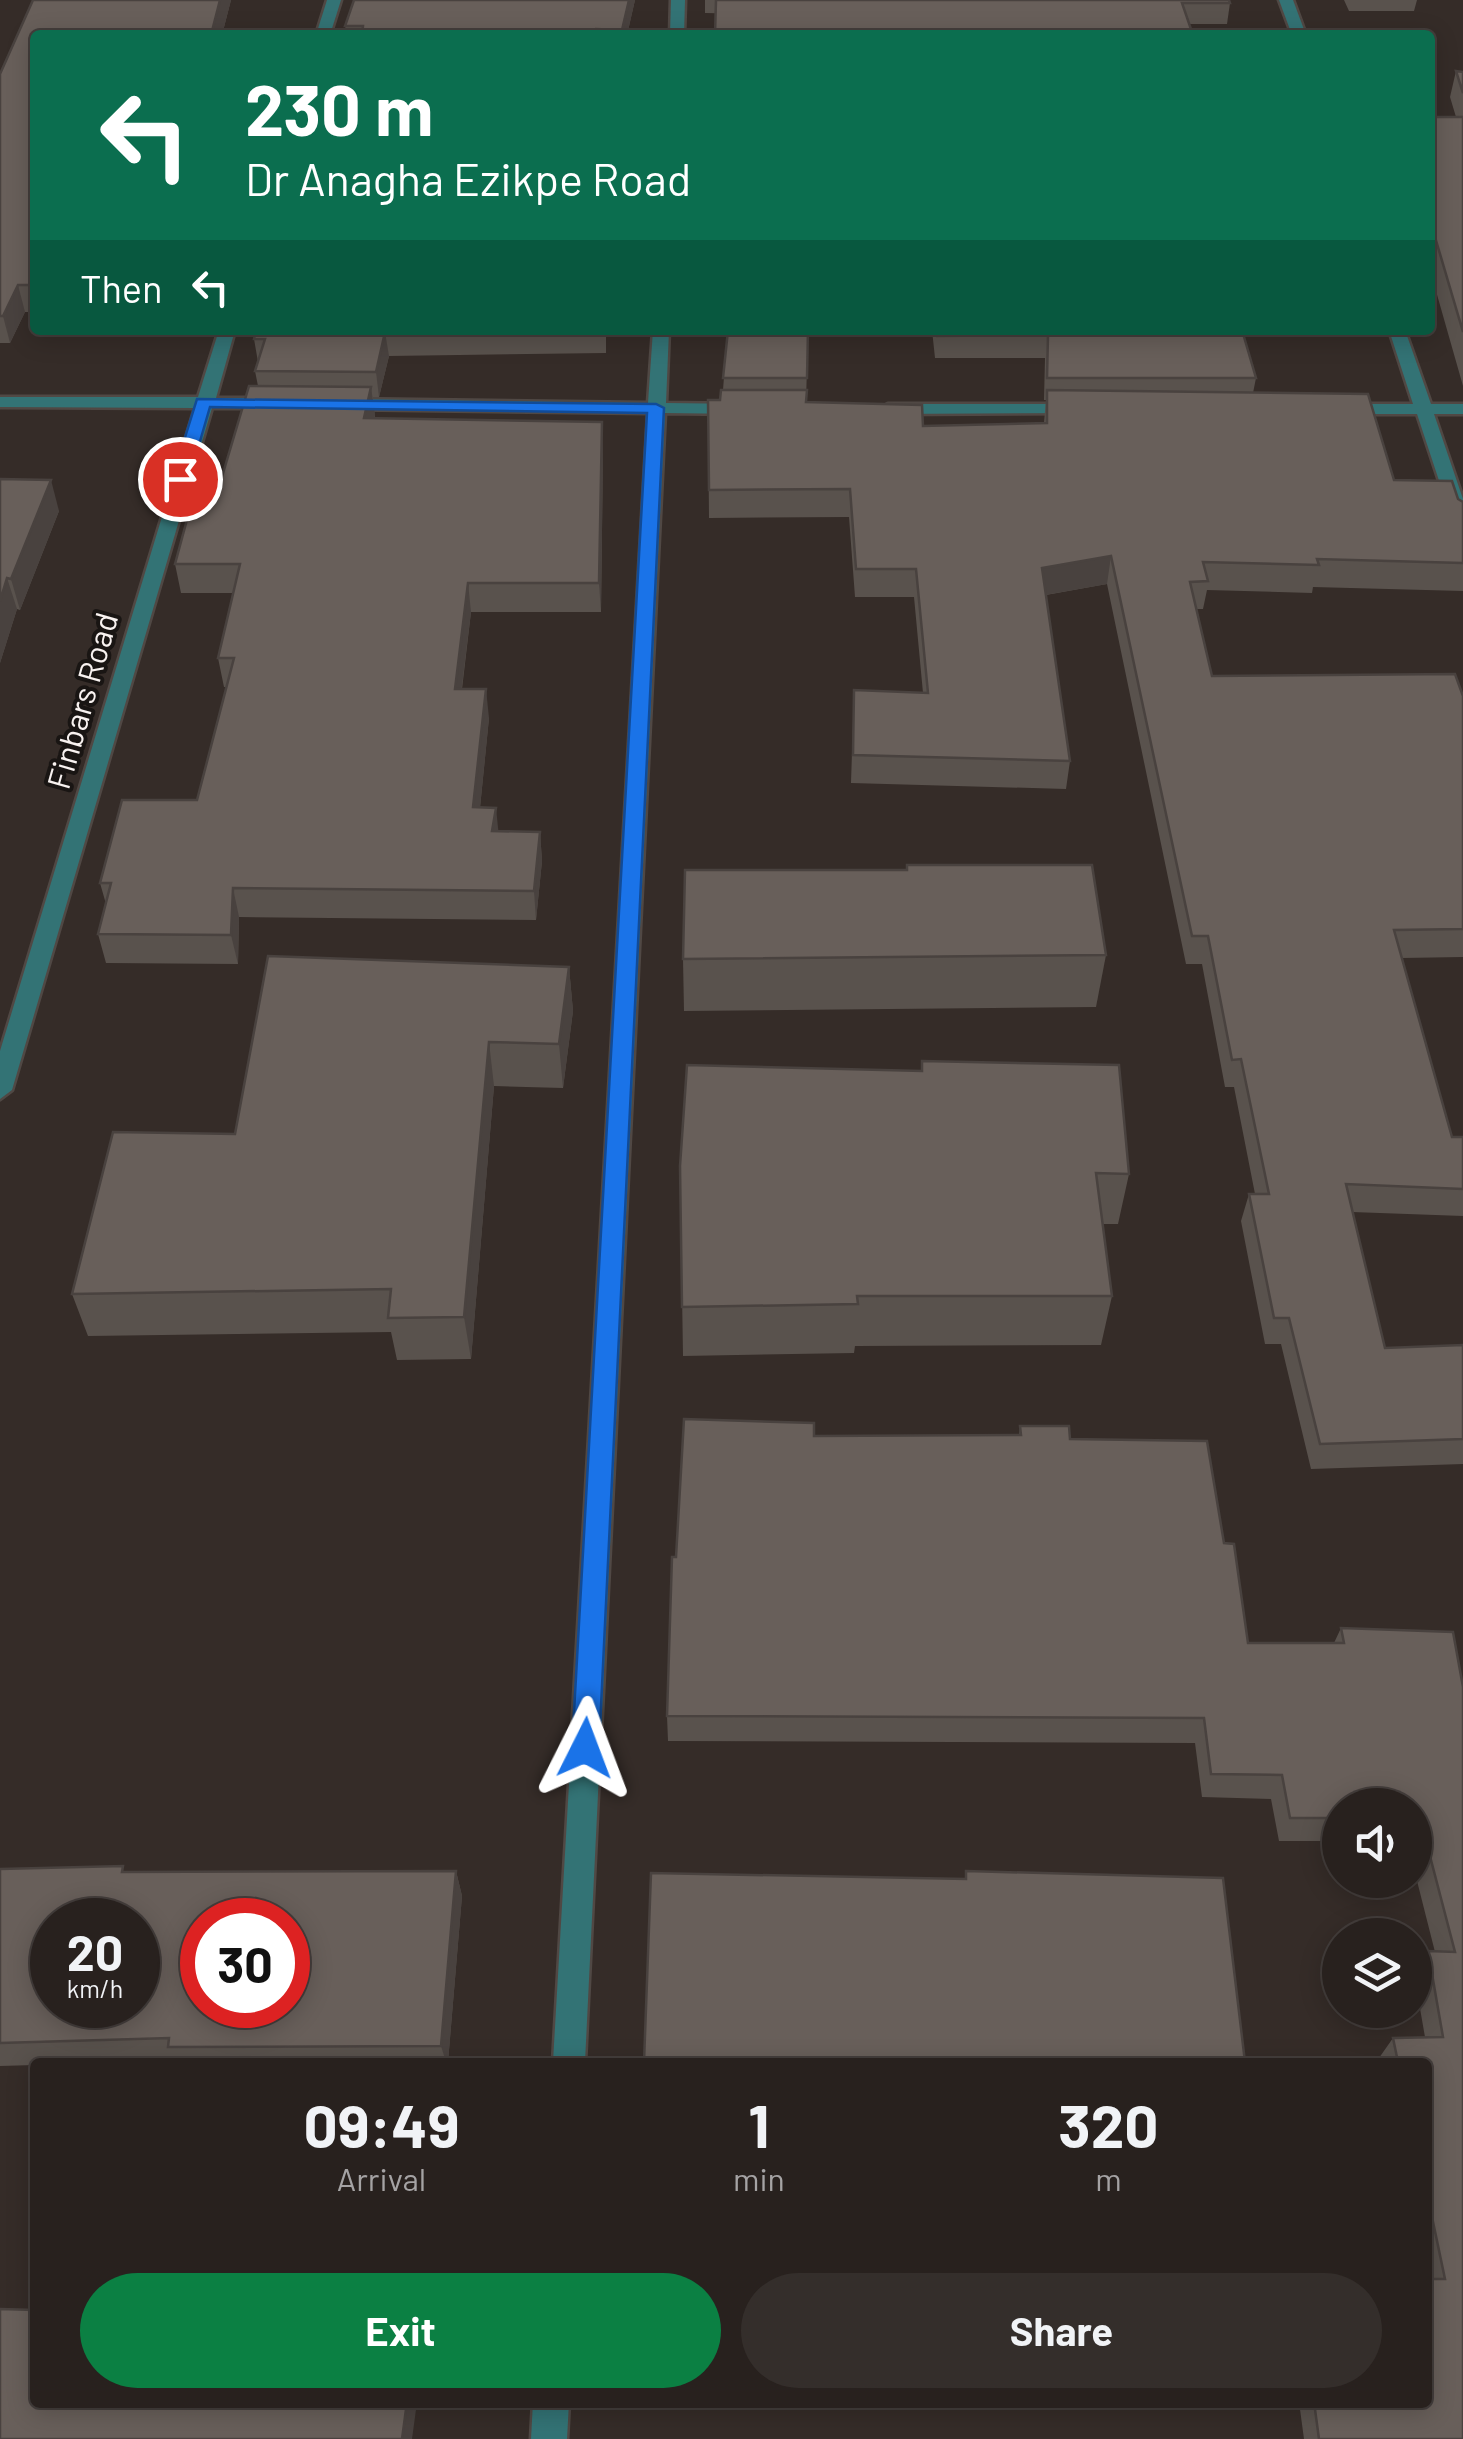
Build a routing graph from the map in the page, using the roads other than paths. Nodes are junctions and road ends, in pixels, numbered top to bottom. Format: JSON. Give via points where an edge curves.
{"nodes":[{"id":1,"x":334,"y":0,"type":"edge"},
{"id":2,"x":678,"y":0,"type":"edge"},
{"id":3,"x":1286,"y":0,"type":"edge"},
{"id":4,"x":324,"y":30,"type":"edge"},
{"id":5,"x":677,"y":30,"type":"edge"},
{"id":6,"x":1296,"y":30,"type":"edge"},
{"id":7,"x":224,"y":335,"type":"edge"},
{"id":8,"x":662,"y":335,"type":"edge"},
{"id":9,"x":1399,"y":335,"type":"edge"},
{"id":10,"x":0,"y":402,"type":"edge"},
{"id":11,"x":203,"y":402,"type":"junction"},
{"id":12,"x":301,"y":404,"type":"edge"},
{"id":13,"x":321,"y":404,"type":"edge"},
{"id":14,"x":656,"y":408,"type":"junction"},
{"id":15,"x":768,"y":408,"type":"edge"},
{"id":16,"x":866,"y":409,"type":"edge"},
{"id":17,"x":1104,"y":409,"type":"edge"},
{"id":18,"x":1322,"y":409,"type":"edge"},
{"id":19,"x":1421,"y":409,"type":"junction"},
{"id":20,"x":1463,"y":409,"type":"edge"},
{"id":21,"x":1463,"y":526,"type":"edge"},
{"id":22,"x":0,"y":1090,"type":"edge"},
{"id":23,"x":569,"y":2058,"type":"edge"},
{"id":24,"x":551,"y":2408,"type":"edge"},
{"id":25,"x":549,"y":2439,"type":"edge"}],
"edges":[{"from":1,"to":4,"type":"street"},
{"from":2,"to":5,"type":"street"},
{"from":3,"to":6,"type":"street"},
{"from":7,"to":11,"type":"street","name":"Finbars Road"},
{"from":8,"to":14,"type":"street"},
{"from":9,"to":19,"type":"street"},
{"from":10,"to":11,"type":"street"},
{"from":11,"to":12,"type":"street"},
{"from":11,"to":22,"type":"street","name":"Finbars Road"},
{"from":13,"to":14,"type":"street"},
{"from":14,"to":15,"type":"street"},
{"from":14,"to":23,"type":"street"},
{"from":16,"to":17,"type":"street"},
{"from":18,"to":19,"type":"street"},
{"from":19,"to":20,"type":"street"},
{"from":19,"to":21,"type":"street"},
{"from":24,"to":25,"type":"street"}]}
